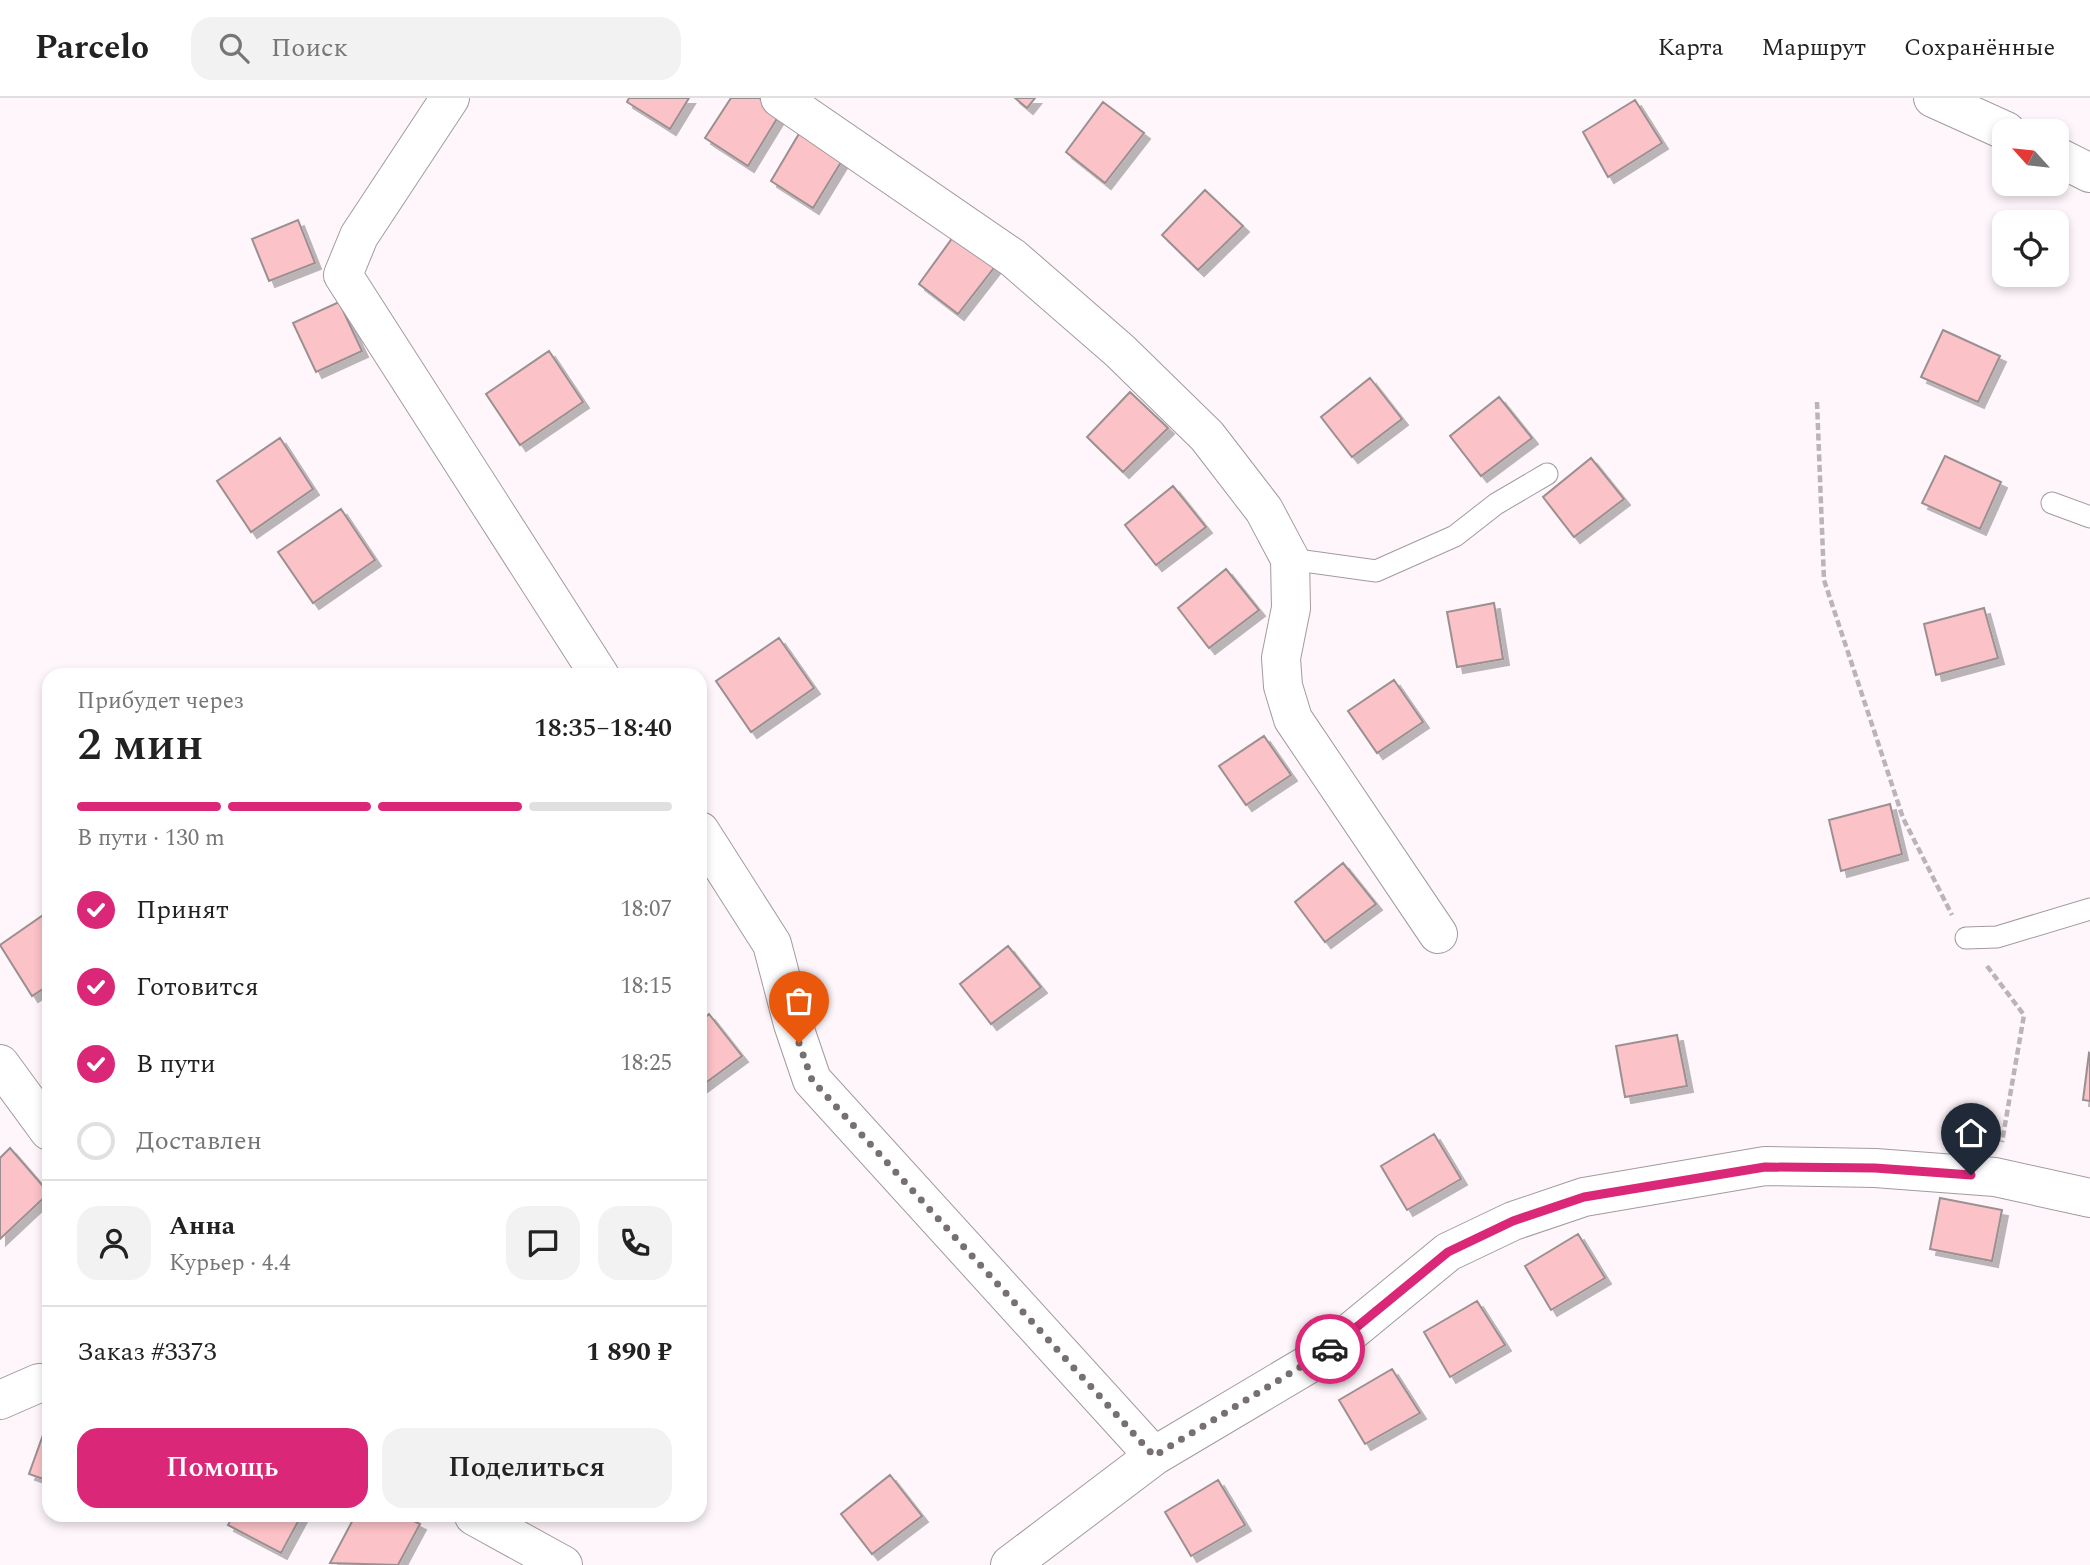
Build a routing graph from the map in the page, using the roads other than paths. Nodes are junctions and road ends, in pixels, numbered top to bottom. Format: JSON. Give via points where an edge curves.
{"nodes":[{"id":1,"x":450,"y":98,"type":"edge"},
{"id":2,"x":780,"y":98,"type":"edge"},
{"id":3,"x":1933,"y":98,"type":"edge"},
{"id":4,"x":1992,"y":125,"type":"edge"},
{"id":5,"x":2069,"y":162,"type":"edge"},
{"id":6,"x":2090,"y":173,"type":"edge"},
{"id":7,"x":1547,"y":474,"type":"dead end"},
{"id":8,"x":2052,"y":503,"type":"dead end"},
{"id":9,"x":2090,"y":517,"type":"edge"},
{"id":10,"x":1290,"y":559,"type":"junction"},
{"id":11,"x":595,"y":668,"type":"edge"},
{"id":12,"x":707,"y":842,"type":"edge"},
{"id":13,"x":2090,"y":909,"type":"edge"},
{"id":14,"x":1438,"y":934,"type":"dead end"},
{"id":15,"x":1966,"y":938,"type":"road end"},
{"id":16,"x":0,"y":1064,"type":"edge"},
{"id":17,"x":42,"y":1121,"type":"edge"},
{"id":18,"x":2090,"y":1198,"type":"edge"},
{"id":19,"x":42,"y":1382,"type":"edge"},
{"id":20,"x":0,"y":1400,"type":"edge"},
{"id":21,"x":1154,"y":1456,"type":"junction"},
{"id":22,"x":485,"y":1522,"type":"edge"},
{"id":23,"x":563,"y":1565,"type":"edge"},
{"id":24,"x":1010,"y":1565,"type":"edge"}],
"edges":[{"from":1,"to":11,"type":"street","via":[[359,236],[343,275]]},
{"from":2,"to":10,"type":"street","via":[[1013,258],[1119,351],[1207,436],[1264,510]]},
{"from":3,"to":4,"type":"street"},
{"from":5,"to":6,"type":"street"},
{"from":7,"to":10,"type":"lane","via":[[1496,504],[1455,536],[1376,571]]},
{"from":8,"to":9,"type":"lane"},
{"from":10,"to":14,"type":"street","via":[[1291,608],[1281,657],[1283,686],[1293,719]]},
{"from":12,"to":21,"type":"street","via":[[772,944],[812,1080]]},
{"from":13,"to":15,"type":"lane","via":[[1997,937]]},
{"from":16,"to":17,"type":"street"},
{"from":18,"to":21,"type":"street","via":[[1995,1177],[1875,1168],[1765,1167],[1572,1201],[1513,1221],[1448,1252],[1319,1358]]},
{"from":19,"to":20,"type":"street"},
{"from":21,"to":24,"type":"street"},
{"from":22,"to":23,"type":"street"}]}
